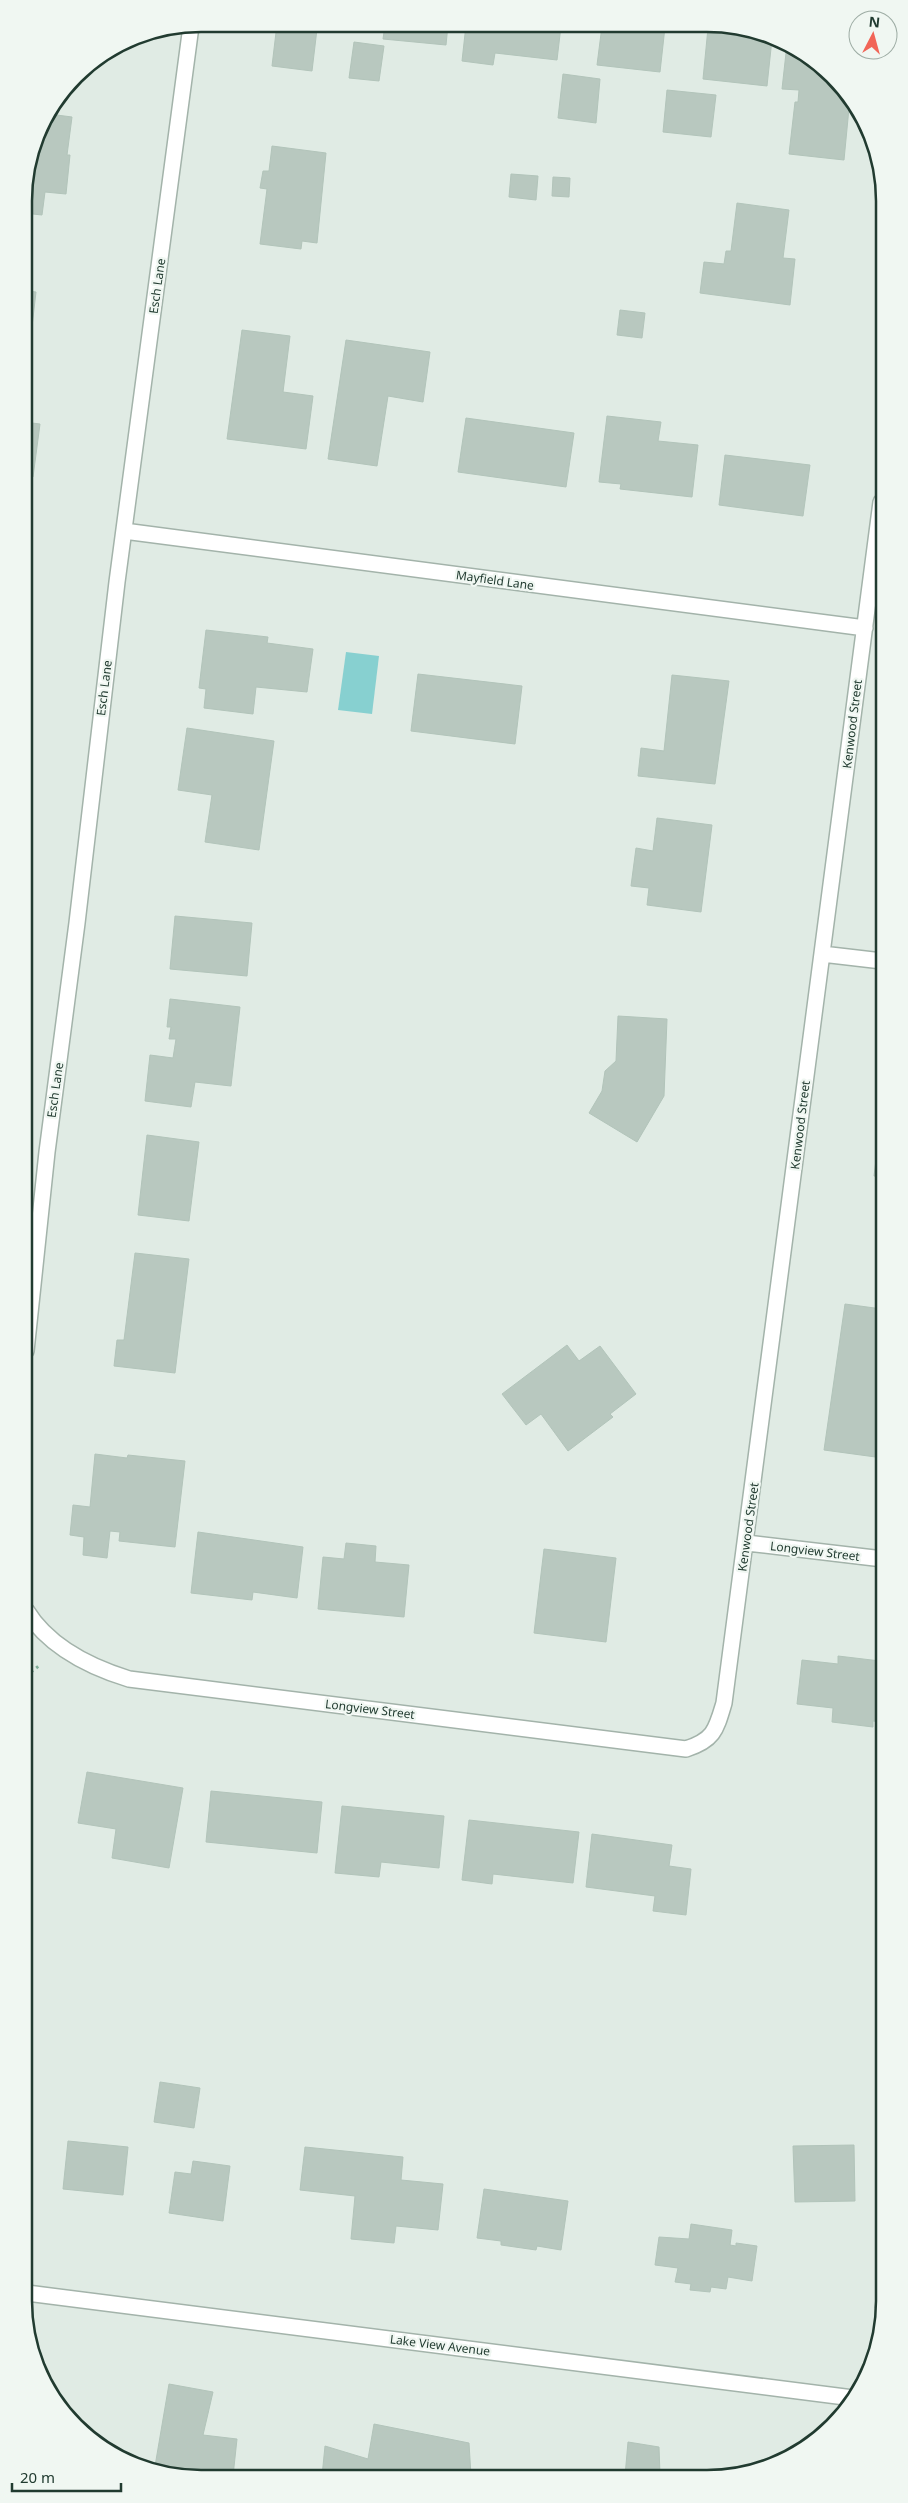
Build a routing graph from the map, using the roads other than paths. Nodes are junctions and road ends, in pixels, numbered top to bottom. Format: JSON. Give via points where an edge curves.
{"nodes":[{"id":1,"x":190,"y":33,"type":"edge"},
{"id":2,"x":124,"y":531,"type":"junction"},
{"id":3,"x":876,"y":543,"type":"edge"},
{"id":4,"x":865,"y":628,"type":"junction"},
{"id":5,"x":822,"y":954,"type":"junction"},
{"id":6,"x":876,"y":960,"type":"edge"},
{"id":7,"x":32,"y":1290,"type":"edge"},
{"id":8,"x":747,"y":1543,"type":"junction"},
{"id":9,"x":875,"y":1558,"type":"edge"},
{"id":10,"x":32,"y":1617,"type":"edge"},
{"id":11,"x":704,"y":1743,"type":"joint"},
{"id":12,"x":32,"y":2293,"type":"edge"},
{"id":13,"x":846,"y":2397,"type":"edge"}],
"edges":[{"from":1,"to":2,"type":"street","name":"Esch Lane"},
{"from":2,"to":4,"type":"street","name":"Mayfield Lane"},
{"from":2,"to":7,"type":"street","name":"Esch Lane"},
{"from":3,"to":4,"type":"street","name":"Kenwood Street"},
{"from":4,"to":5,"type":"street","name":"Kenwood Street"},
{"from":5,"to":6,"type":"street"},
{"from":5,"to":8,"type":"street","name":"Kenwood Street"},
{"from":8,"to":9,"type":"street","name":"Longview Street"},
{"from":8,"to":11,"type":"street","name":"Kenwood Street","via":[[724,1703],[718,1726]]},
{"from":10,"to":11,"type":"street","name":"Longview Street","via":[[75,1657],[129,1679],[686,1749]]},
{"from":12,"to":13,"type":"street","name":"Lake View Avenue"}]}
